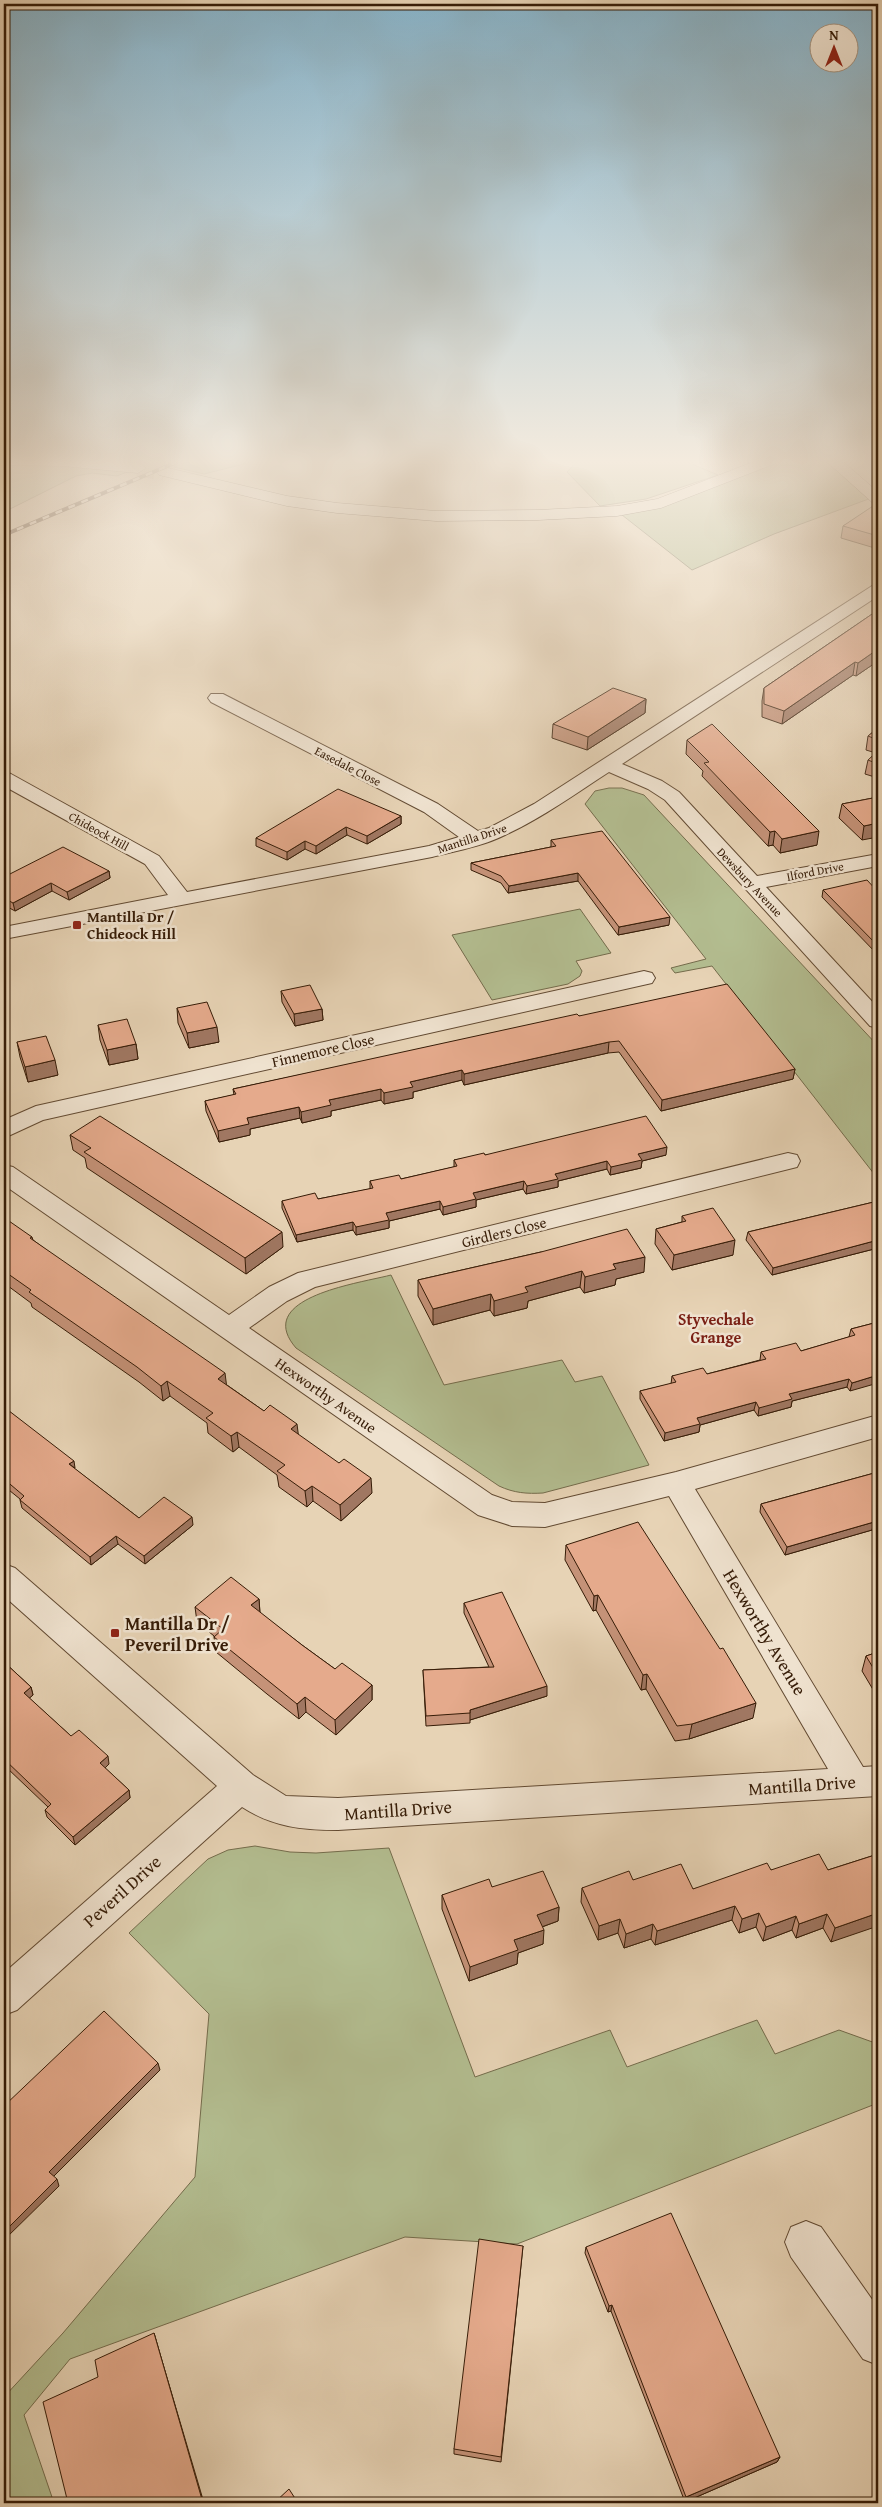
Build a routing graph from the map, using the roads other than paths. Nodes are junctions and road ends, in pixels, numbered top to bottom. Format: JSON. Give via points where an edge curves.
{"nodes":[{"id":1,"x":878,"y":588,"type":"edge"},
{"id":2,"x":217,"y":698,"type":"dead end"},
{"id":3,"x":607,"y":764,"type":"junction"},
{"id":4,"x":4,"y":778,"type":"edge"},
{"id":5,"x":476,"y":839,"type":"junction"},
{"id":6,"x":878,"y":860,"type":"edge"},
{"id":7,"x":752,"y":883,"type":"junction"},
{"id":8,"x":180,"y":899,"type":"junction"},
{"id":9,"x":4,"y":933,"type":"edge"},
{"id":10,"x":644,"y":978,"type":"dead end"},
{"id":11,"x":878,"y":1021,"type":"edge"},
{"id":12,"x":4,"y":1130,"type":"edge"},
{"id":13,"x":788,"y":1161,"type":"dead end"},
{"id":14,"x":4,"y":1173,"type":"edge"},
{"id":15,"x":230,"y":1328,"type":"junction"},
{"id":16,"x":878,"y":1426,"type":"edge"},
{"id":17,"x":676,"y":1483,"type":"junction"},
{"id":18,"x":4,"y":1577,"type":"edge"},
{"id":19,"x":866,"y":1781,"type":"edge"},
{"id":20,"x":241,"y":1786,"type":"junction"},
{"id":21,"x":4,"y":1997,"type":"edge"},
{"id":22,"x":806,"y":2242,"type":"dead end"},
{"id":23,"x":878,"y":2344,"type":"edge"}],
"edges":[{"from":1,"to":3,"type":"street","name":"Mantilla Drive"},
{"from":2,"to":5,"type":"street","name":"Easedale Close","via":[[431,808]]},
{"from":3,"to":5,"type":"street","name":"Mantilla Drive","via":[[522,820]]},
{"from":3,"to":7,"type":"street","name":"Dewsbury Avenue","via":[[665,790]]},
{"from":4,"to":8,"type":"street","name":"Chideock Hill","via":[[152,860]]},
{"from":5,"to":8,"type":"street","name":"Mantilla Drive","via":[[432,851]]},
{"from":6,"to":7,"type":"street","name":"Ilford Drive"},
{"from":7,"to":11,"type":"street","name":"Dewsbury Avenue"},
{"from":8,"to":9,"type":"street","name":"Mantilla Drive"},
{"from":10,"to":12,"type":"street","name":"Finnemore Close","via":[[36,1114]]},
{"from":13,"to":15,"type":"street","name":"Girdlers Close","via":[[307,1280],[278,1294]]},
{"from":14,"to":15,"type":"street","name":"Hexworthy Avenue"},
{"from":15,"to":17,"type":"street","name":"Hexworthy Avenue","via":[[481,1503],[499,1512],[545,1515]]},
{"from":16,"to":17,"type":"street","name":"Hexworthy Avenue"},
{"from":17,"to":19,"type":"street","name":"Hexworthy Avenue"},
{"from":18,"to":20,"type":"street","name":"Mantilla Drive"},
{"from":19,"to":20,"type":"street","name":"Mantilla Drive","via":[[338,1814],[279,1811]]},
{"from":20,"to":21,"type":"street","name":"Peveril Drive"},
{"from":22,"to":23,"type":"street"}]}
